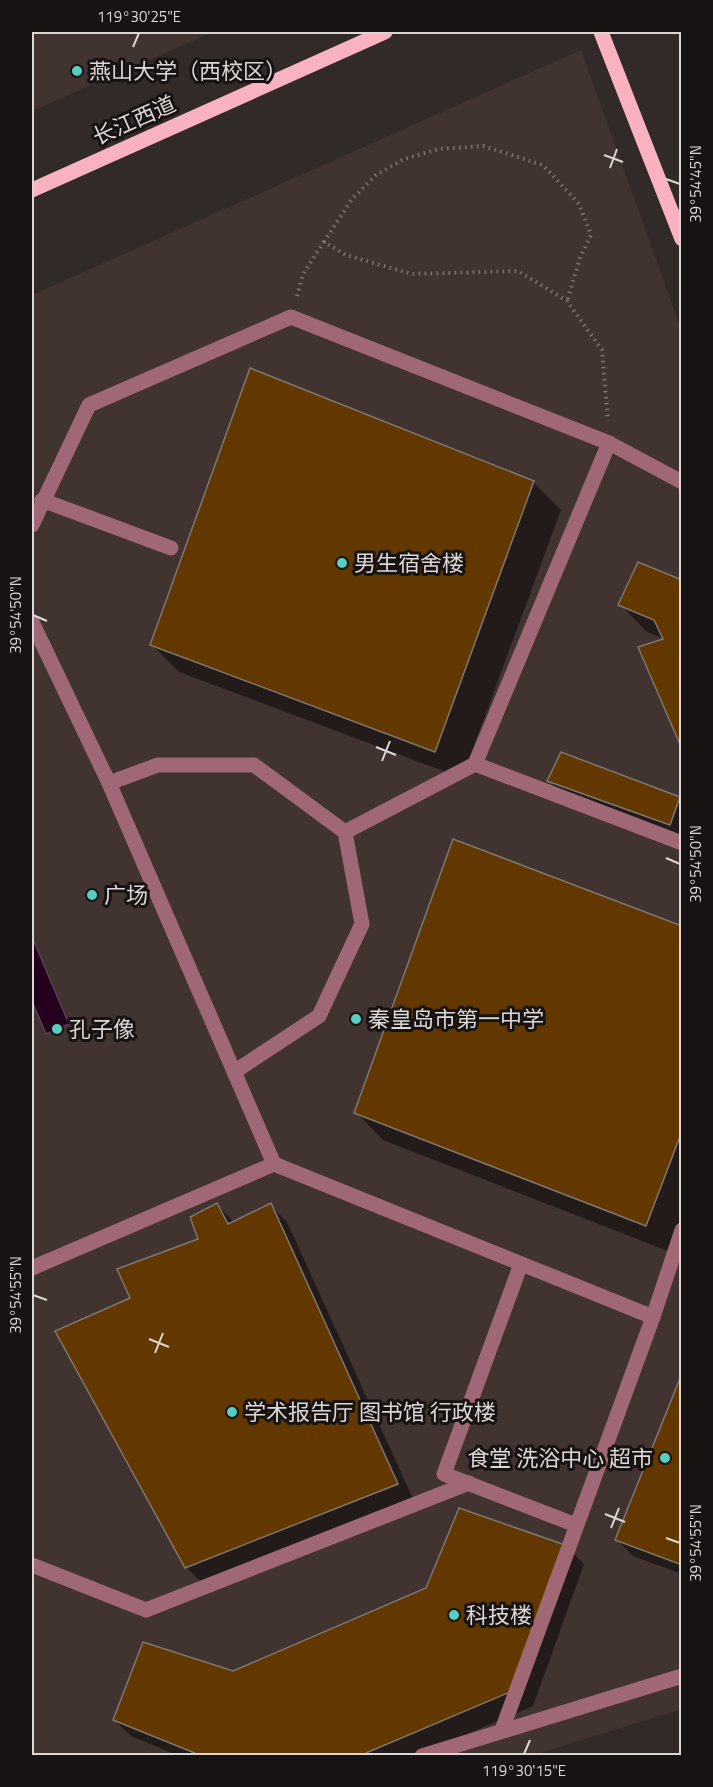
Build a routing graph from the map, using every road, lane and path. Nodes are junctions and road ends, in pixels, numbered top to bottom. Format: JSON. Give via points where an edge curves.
{"nodes":[{"id":1,"x":385,"y":32,"type":"edge"},
{"id":2,"x":601,"y":32,"type":"edge"},
{"id":3,"x":32,"y":190,"type":"edge"},
{"id":4,"x":681,"y":239,"type":"edge"},
{"id":5,"x":324,"y":242,"type":"junction"},
{"id":6,"x":567,"y":301,"type":"junction"},
{"id":7,"x":291,"y":317,"type":"junction"},
{"id":8,"x":609,"y":443,"type":"junction"},
{"id":9,"x":681,"y":482,"type":"edge"},
{"id":10,"x":42,"y":500,"type":"junction"},
{"id":11,"x":32,"y":525,"type":"edge"},
{"id":12,"x":171,"y":548,"type":"dead end"},
{"id":13,"x":32,"y":622,"type":"edge"},
{"id":14,"x":476,"y":764,"type":"junction"},
{"id":15,"x":109,"y":783,"type":"junction"},
{"id":16,"x":345,"y":832,"type":"junction"},
{"id":17,"x":681,"y":843,"type":"edge"},
{"id":18,"x":234,"y":1072,"type":"junction"},
{"id":19,"x":273,"y":1164,"type":"junction"},
{"id":20,"x":681,"y":1230,"type":"edge"},
{"id":21,"x":521,"y":1264,"type":"junction"},
{"id":22,"x":32,"y":1268,"type":"edge"},
{"id":23,"x":653,"y":1317,"type":"junction"},
{"id":24,"x":469,"y":1484,"type":"junction"},
{"id":25,"x":576,"y":1525,"type":"junction"},
{"id":26,"x":32,"y":1565,"type":"edge"},
{"id":27,"x":681,"y":1676,"type":"edge"},
{"id":28,"x":502,"y":1730,"type":"junction"},
{"id":29,"x":422,"y":1755,"type":"edge"}],
"edges":[{"from":1,"to":3,"type":"main road","name":"长江西道"},
{"from":2,"to":4,"type":"main road"},
{"from":5,"to":6,"type":"path","via":[[346,255],[412,274],[518,271]]},
{"from":5,"to":6,"type":"path","via":[[352,199],[376,175],[404,159],[439,148],[483,146],[543,165],[579,204],[591,235]]},
{"from":5,"to":7,"type":"path","via":[[303,274]]},
{"from":6,"to":8,"type":"path","via":[[602,350]]},
{"from":7,"to":8,"type":"street"},
{"from":7,"to":10,"type":"street","via":[[89,405]]},
{"from":8,"to":9,"type":"street"},
{"from":8,"to":14,"type":"street"},
{"from":10,"to":11,"type":"street"},
{"from":10,"to":12,"type":"street"},
{"from":13,"to":15,"type":"street"},
{"from":14,"to":16,"type":"street"},
{"from":14,"to":17,"type":"street"},
{"from":15,"to":16,"type":"street","via":[[158,765],[254,765]]},
{"from":15,"to":18,"type":"street"},
{"from":16,"to":18,"type":"street","via":[[362,924],[319,1016]]},
{"from":18,"to":19,"type":"street"},
{"from":19,"to":21,"type":"street"},
{"from":19,"to":22,"type":"street"},
{"from":20,"to":23,"type":"street"},
{"from":21,"to":23,"type":"street"},
{"from":21,"to":24,"type":"street","via":[[444,1474]]},
{"from":23,"to":25,"type":"street"},
{"from":24,"to":25,"type":"street"},
{"from":24,"to":26,"type":"street","via":[[146,1610]]},
{"from":25,"to":28,"type":"street"},
{"from":27,"to":28,"type":"street"},
{"from":28,"to":29,"type":"street"}]}
